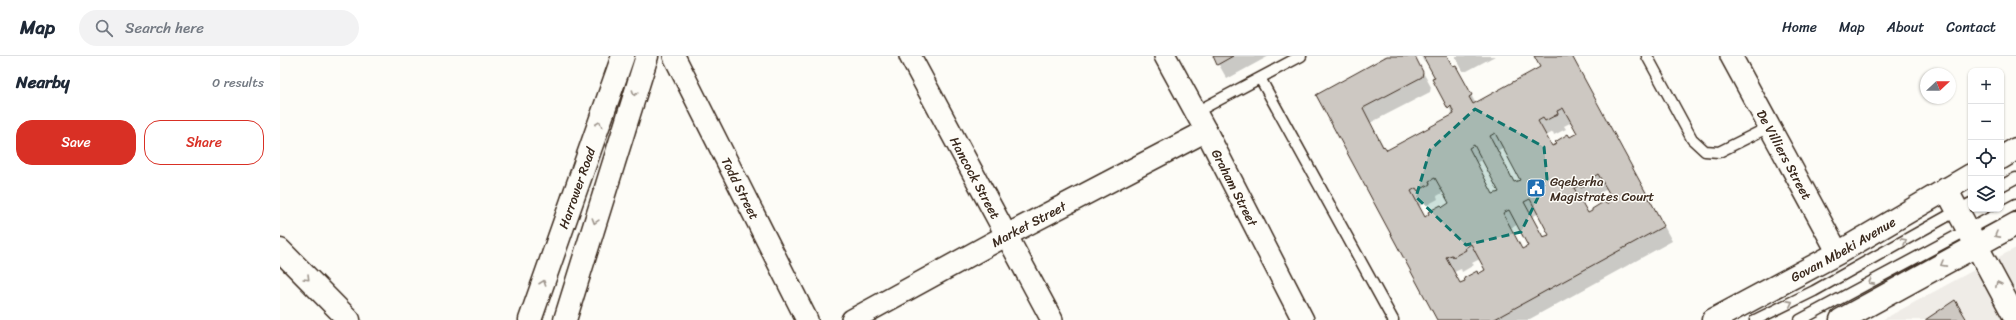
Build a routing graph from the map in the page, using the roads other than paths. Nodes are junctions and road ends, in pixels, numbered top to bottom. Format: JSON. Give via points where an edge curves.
{"nodes":[{"id":1,"x":623,"y":56,"type":"edge"},
{"id":2,"x":647,"y":56,"type":"edge"},
{"id":3,"x":674,"y":56,"type":"edge"},
{"id":4,"x":910,"y":56,"type":"edge"},
{"id":5,"x":1165,"y":56,"type":"edge"},
{"id":6,"x":1301,"y":56,"type":"edge"},
{"id":7,"x":1647,"y":56,"type":"edge"},
{"id":8,"x":1731,"y":56,"type":"edge"},
{"id":9,"x":1260,"y":78,"type":"junction"},
{"id":10,"x":1196,"y":112,"type":"junction"},
{"id":11,"x":1769,"y":127,"type":"junction"},
{"id":12,"x":1206,"y":131,"type":"junction"},
{"id":13,"x":2016,"y":149,"type":"edge"},
{"id":14,"x":2004,"y":156,"type":"edge"},
{"id":15,"x":1968,"y":178,"type":"edge"},
{"id":16,"x":2016,"y":178,"type":"edge"},
{"id":17,"x":2004,"y":184,"type":"edge"},
{"id":18,"x":1946,"y":189,"type":"junction"},
{"id":19,"x":2016,"y":204,"type":"edge"},
{"id":20,"x":1965,"y":207,"type":"edge"},
{"id":21,"x":2016,"y":224,"type":"edge"},
{"id":22,"x":1006,"y":235,"type":"junction"},
{"id":23,"x":1973,"y":237,"type":"junction"},
{"id":24,"x":280,"y":250,"type":"edge"},
{"id":25,"x":1838,"y":253,"type":"junction"},
{"id":26,"x":2016,"y":319,"type":"edge"},
{"id":27,"x":349,"y":320,"type":"edge"},
{"id":28,"x":530,"y":320,"type":"edge"},
{"id":29,"x":565,"y":320,"type":"edge"},
{"id":30,"x":807,"y":320,"type":"edge"},
{"id":31,"x":852,"y":320,"type":"edge"},
{"id":32,"x":1052,"y":320,"type":"edge"},
{"id":33,"x":1303,"y":320,"type":"edge"},
{"id":34,"x":1392,"y":320,"type":"edge"},
{"id":35,"x":1713,"y":320,"type":"edge"},
{"id":36,"x":1754,"y":320,"type":"edge"},
{"id":37,"x":1800,"y":320,"type":"edge"},
{"id":38,"x":1841,"y":320,"type":"edge"}],
"edges":[{"from":28,"to":1,"type":"main road","name":"Harrower Road","one_way":true},
{"from":2,"to":29,"type":"main road","name":"Harrower Road","one_way":true},
{"from":3,"to":30,"type":"street","name":"Todd Street"},
{"from":4,"to":22,"type":"street","name":"Hancock Street"},
{"from":5,"to":10,"type":"street","name":"Graham Street"},
{"from":6,"to":9,"type":"lane"},
{"from":7,"to":11,"type":"lane","via":[[1692,139],[1705,151],[1719,152]]},
{"from":8,"to":11,"type":"street","name":"De Villiers Street"},
{"from":9,"to":10,"type":"lane"},
{"from":9,"to":34,"type":"lane"},
{"from":10,"to":12,"type":"street","name":"Graham Street"},
{"from":11,"to":25,"type":"street","name":"De Villiers Street"},
{"from":12,"to":22,"type":"street","name":"Market Street"},
{"from":12,"to":33,"type":"street","name":"Graham Street"},
{"from":13,"to":14,"type":"main road"},
{"from":15,"to":18,"type":"main road","name":"Govan Mbeki Avenue"},
{"from":16,"to":17,"type":"lane"},
{"from":18,"to":20,"type":"main road"},
{"from":18,"to":25,"type":"main road","name":"Govan Mbeki Avenue"},
{"from":19,"to":23,"type":"lane"},
{"from":20,"to":23,"type":"main road"},
{"from":36,"to":20,"type":"lane","one_way":true,"via":[[1814,291]]},
{"from":21,"to":23,"type":"main road","one_way":true},
{"from":22,"to":31,"type":"street","name":"Market Street"},
{"from":22,"to":32,"type":"street","name":"Hancock Street"},
{"from":26,"to":23,"type":"main road","one_way":true},
{"from":23,"to":37,"type":"lane","one_way":true},
{"from":23,"to":38,"type":"main road","one_way":true},
{"from":24,"to":27,"type":"main road","one_way":true},
{"from":25,"to":35,"type":"main road","name":"Govan Mbeki Avenue"}]}
